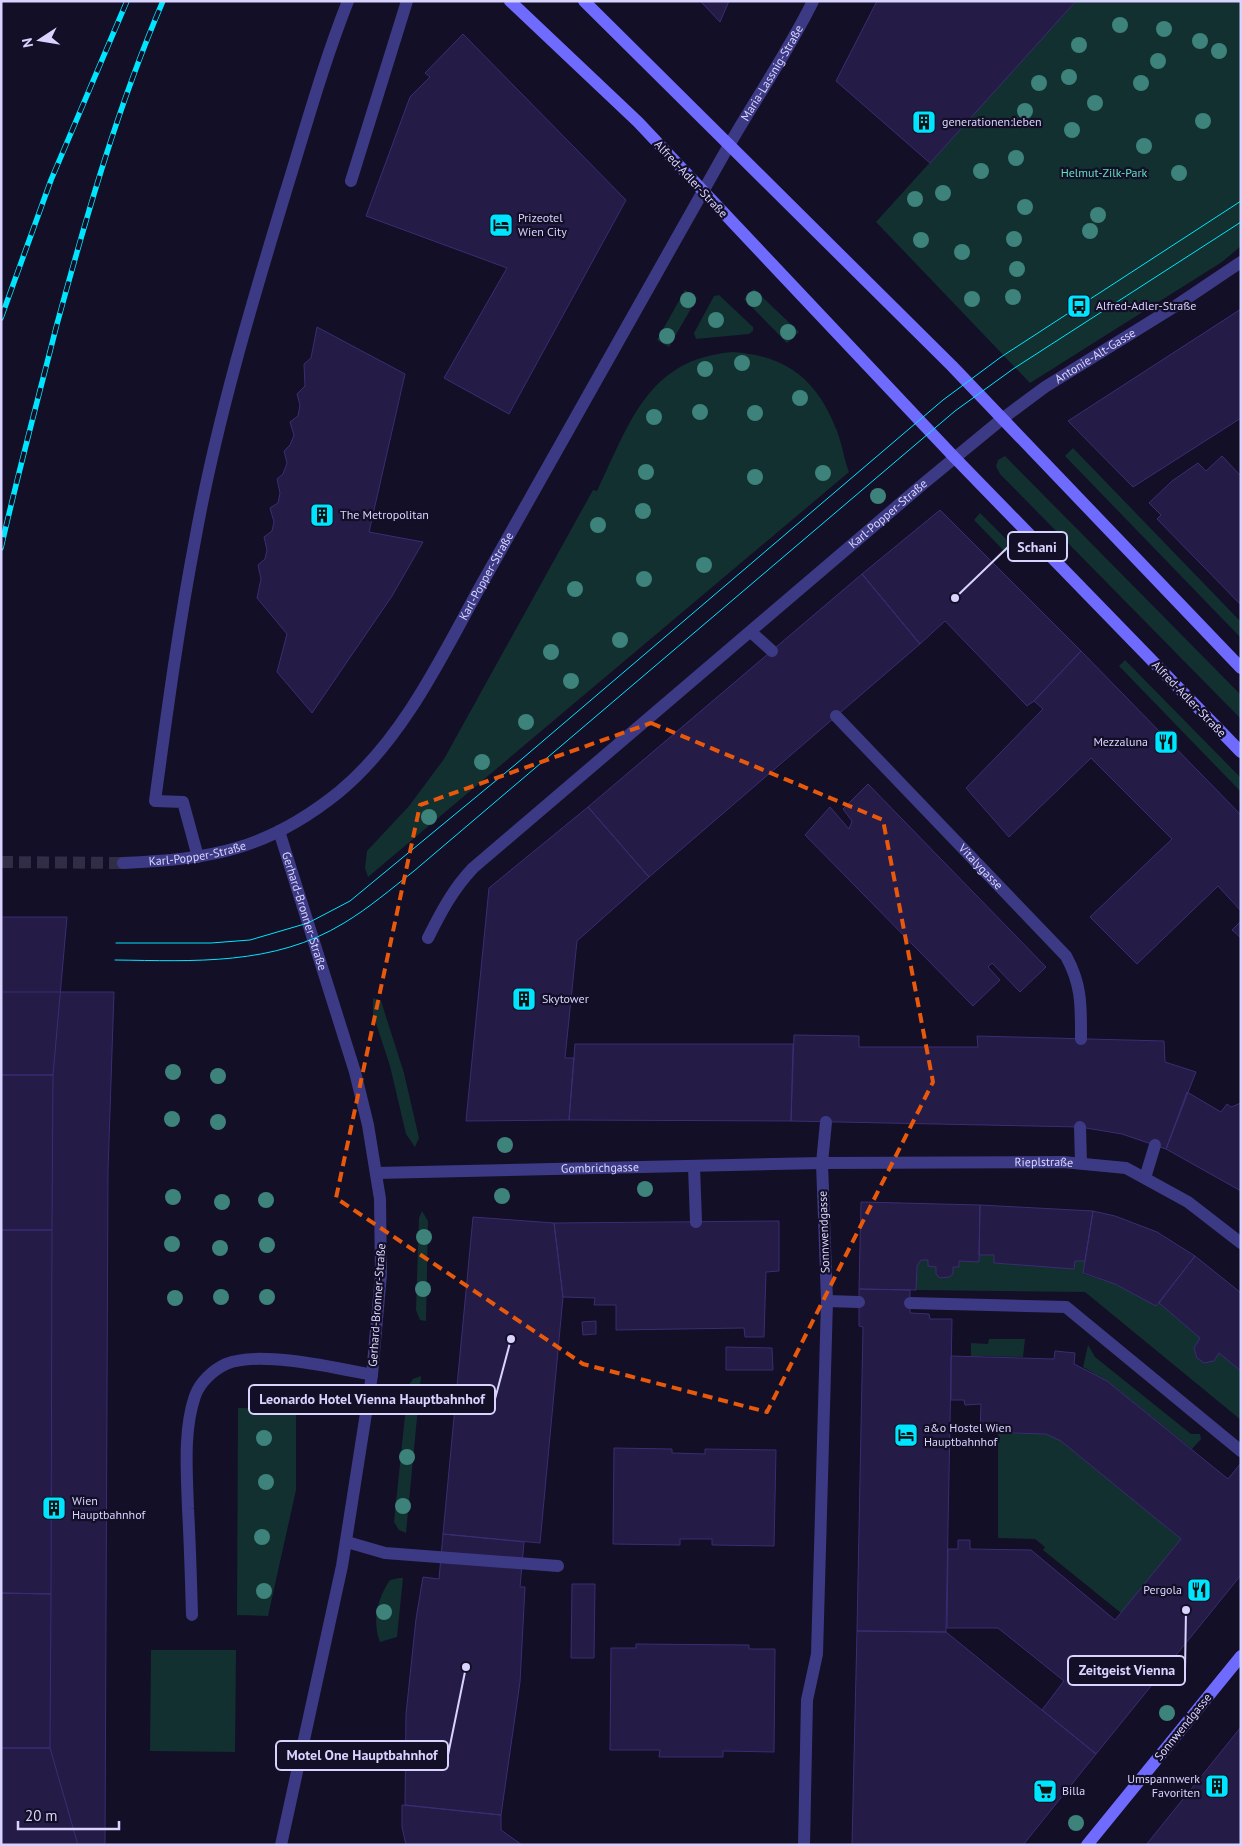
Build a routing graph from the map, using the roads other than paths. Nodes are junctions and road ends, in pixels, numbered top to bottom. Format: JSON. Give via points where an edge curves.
{"nodes":[{"id":1,"x":348,"y":1,"type":"edge"},
{"id":2,"x":407,"y":1,"type":"edge"},
{"id":3,"x":510,"y":1,"type":"edge"},
{"id":4,"x":584,"y":1,"type":"edge"},
{"id":5,"x":813,"y":1,"type":"edge"},
{"id":6,"x":729,"y":145,"type":"junction"},
{"id":7,"x":351,"y":181,"type":"dead end"},
{"id":8,"x":703,"y":192,"type":"junction"},
{"id":9,"x":1241,"y":262,"type":"edge"},
{"id":10,"x":1002,"y":419,"type":"junction"},
{"id":11,"x":955,"y":458,"type":"junction"},
{"id":12,"x":751,"y":632,"type":"junction"},
{"id":13,"x":772,"y":650,"type":"dead end"},
{"id":14,"x":1241,"y":668,"type":"edge"},
{"id":15,"x":836,"y":716,"type":"dead end"},
{"id":16,"x":1241,"y":752,"type":"edge"},
{"id":17,"x":279,"y":831,"type":"junction"},
{"id":18,"x":198,"y":857,"type":"junction"},
{"id":19,"x":123,"y":862,"type":"tunnel mouth"},
{"id":20,"x":428,"y":938,"type":"dead end"},
{"id":21,"x":1081,"y":1039,"type":"dead end"},
{"id":22,"x":826,"y":1122,"type":"dead end"},
{"id":23,"x":1080,"y":1127,"type":"dead end"},
{"id":24,"x":1155,"y":1145,"type":"dead end"},
{"id":25,"x":822,"y":1163,"type":"junction"},
{"id":26,"x":1081,"y":1164,"type":"junction"},
{"id":27,"x":694,"y":1166,"type":"junction"},
{"id":28,"x":376,"y":1173,"type":"junction"},
{"id":29,"x":1145,"y":1178,"type":"junction"},
{"id":30,"x":696,"y":1222,"type":"dead end"},
{"id":31,"x":1241,"y":1243,"type":"edge"},
{"id":32,"x":827,"y":1301,"type":"junction"},
{"id":33,"x":859,"y":1302,"type":"dead end"},
{"id":34,"x":910,"y":1303,"type":"dead end"},
{"id":35,"x":372,"y":1375,"type":"junction"},
{"id":36,"x":1241,"y":1451,"type":"edge"},
{"id":37,"x":346,"y":1542,"type":"junction"},
{"id":38,"x":558,"y":1566,"type":"dead end"},
{"id":39,"x":192,"y":1615,"type":"dead end"},
{"id":40,"x":1241,"y":1656,"type":"edge"},
{"id":41,"x":281,"y":1845,"type":"edge"},
{"id":42,"x":804,"y":1845,"type":"edge"},
{"id":43,"x":1087,"y":1845,"type":"edge"}],
"edges":[{"from":1,"to":18,"type":"street","via":[[308,118],[260,278],[232,378],[196,533],[171,683],[156,801],[184,802]]},
{"from":2,"to":7,"type":"street"},
{"from":3,"to":8,"type":"street","name":"Alfred-Adler-Straße","via":[[638,122]]},
{"from":4,"to":6,"type":"street"},
{"from":5,"to":6,"type":"street","name":"Maria-Lassnig-Straße"},
{"from":6,"to":8,"type":"street","name":"Karl-Popper-Straße"},
{"from":6,"to":10,"type":"street"},
{"from":8,"to":11,"type":"street","name":"Alfred-Adler-Straße"},
{"from":8,"to":17,"type":"street","name":"Karl-Popper-Straße","via":[[405,716],[376,754],[341,790]]},
{"from":9,"to":10,"type":"street","name":"Antonie-Alt-Gasse","via":[[1045,387]]},
{"from":10,"to":11,"type":"street","name":"Antonie-Alt-Gasse"},
{"from":10,"to":14,"type":"street"},
{"from":11,"to":12,"type":"street","name":"Karl-Popper-Straße"},
{"from":11,"to":16,"type":"street","name":"Alfred-Adler-Straße"},
{"from":12,"to":13,"type":"street"},
{"from":12,"to":20,"type":"street","name":"Karl-Popper-Straße","via":[[473,868],[445,902]]},
{"from":15,"to":21,"type":"street","name":"Vitalygasse","via":[[1066,956],[1076,974],[1081,994]]},
{"from":17,"to":18,"type":"street","name":"Karl-Popper-Straße","via":[[232,851]]},
{"from":17,"to":28,"type":"street","name":"Gerhard-Bronner-Straße","via":[[355,1072]]},
{"from":18,"to":19,"type":"street","name":"Karl-Popper-Straße"},
{"from":22,"to":25,"type":"street","name":"Sonnwendgasse"},
{"from":23,"to":26,"type":"street"},
{"from":24,"to":29,"type":"street"},
{"from":25,"to":26,"type":"street","name":"Rieplstraße"},
{"from":25,"to":27,"type":"street","name":"Gombrichgasse"},
{"from":25,"to":32,"type":"street","name":"Sonnwendgasse"},
{"from":26,"to":29,"type":"street","name":"Rieplstraße","via":[[1126,1168]]},
{"from":27,"to":28,"type":"street","name":"Gombrichgasse"},
{"from":27,"to":30,"type":"street"},
{"from":28,"to":35,"type":"street","name":"Gerhard-Bronner-Straße","via":[[380,1199],[381,1274]]},
{"from":29,"to":31,"type":"street","name":"Rieplstraße","via":[[1188,1202]]},
{"from":32,"to":33,"type":"street"},
{"from":32,"to":42,"type":"street","name":"Sonnwendgasse","via":[[817,1654],[807,1700]]},
{"from":34,"to":36,"type":"street","via":[[1066,1307]]},
{"from":35,"to":37,"type":"street","name":"Gerhard-Bronner-Straße"},
{"from":35,"to":39,"type":"street","via":[[256,1359],[227,1364],[205,1380],[196,1394],[190,1415],[188,1451]]},
{"from":37,"to":38,"type":"street","via":[[385,1553]]},
{"from":37,"to":41,"type":"street","name":"Gerhard-Bronner-Straße","via":[[328,1638]]},
{"from":40,"to":43,"type":"street","name":"Sonnwendgasse"}]}
